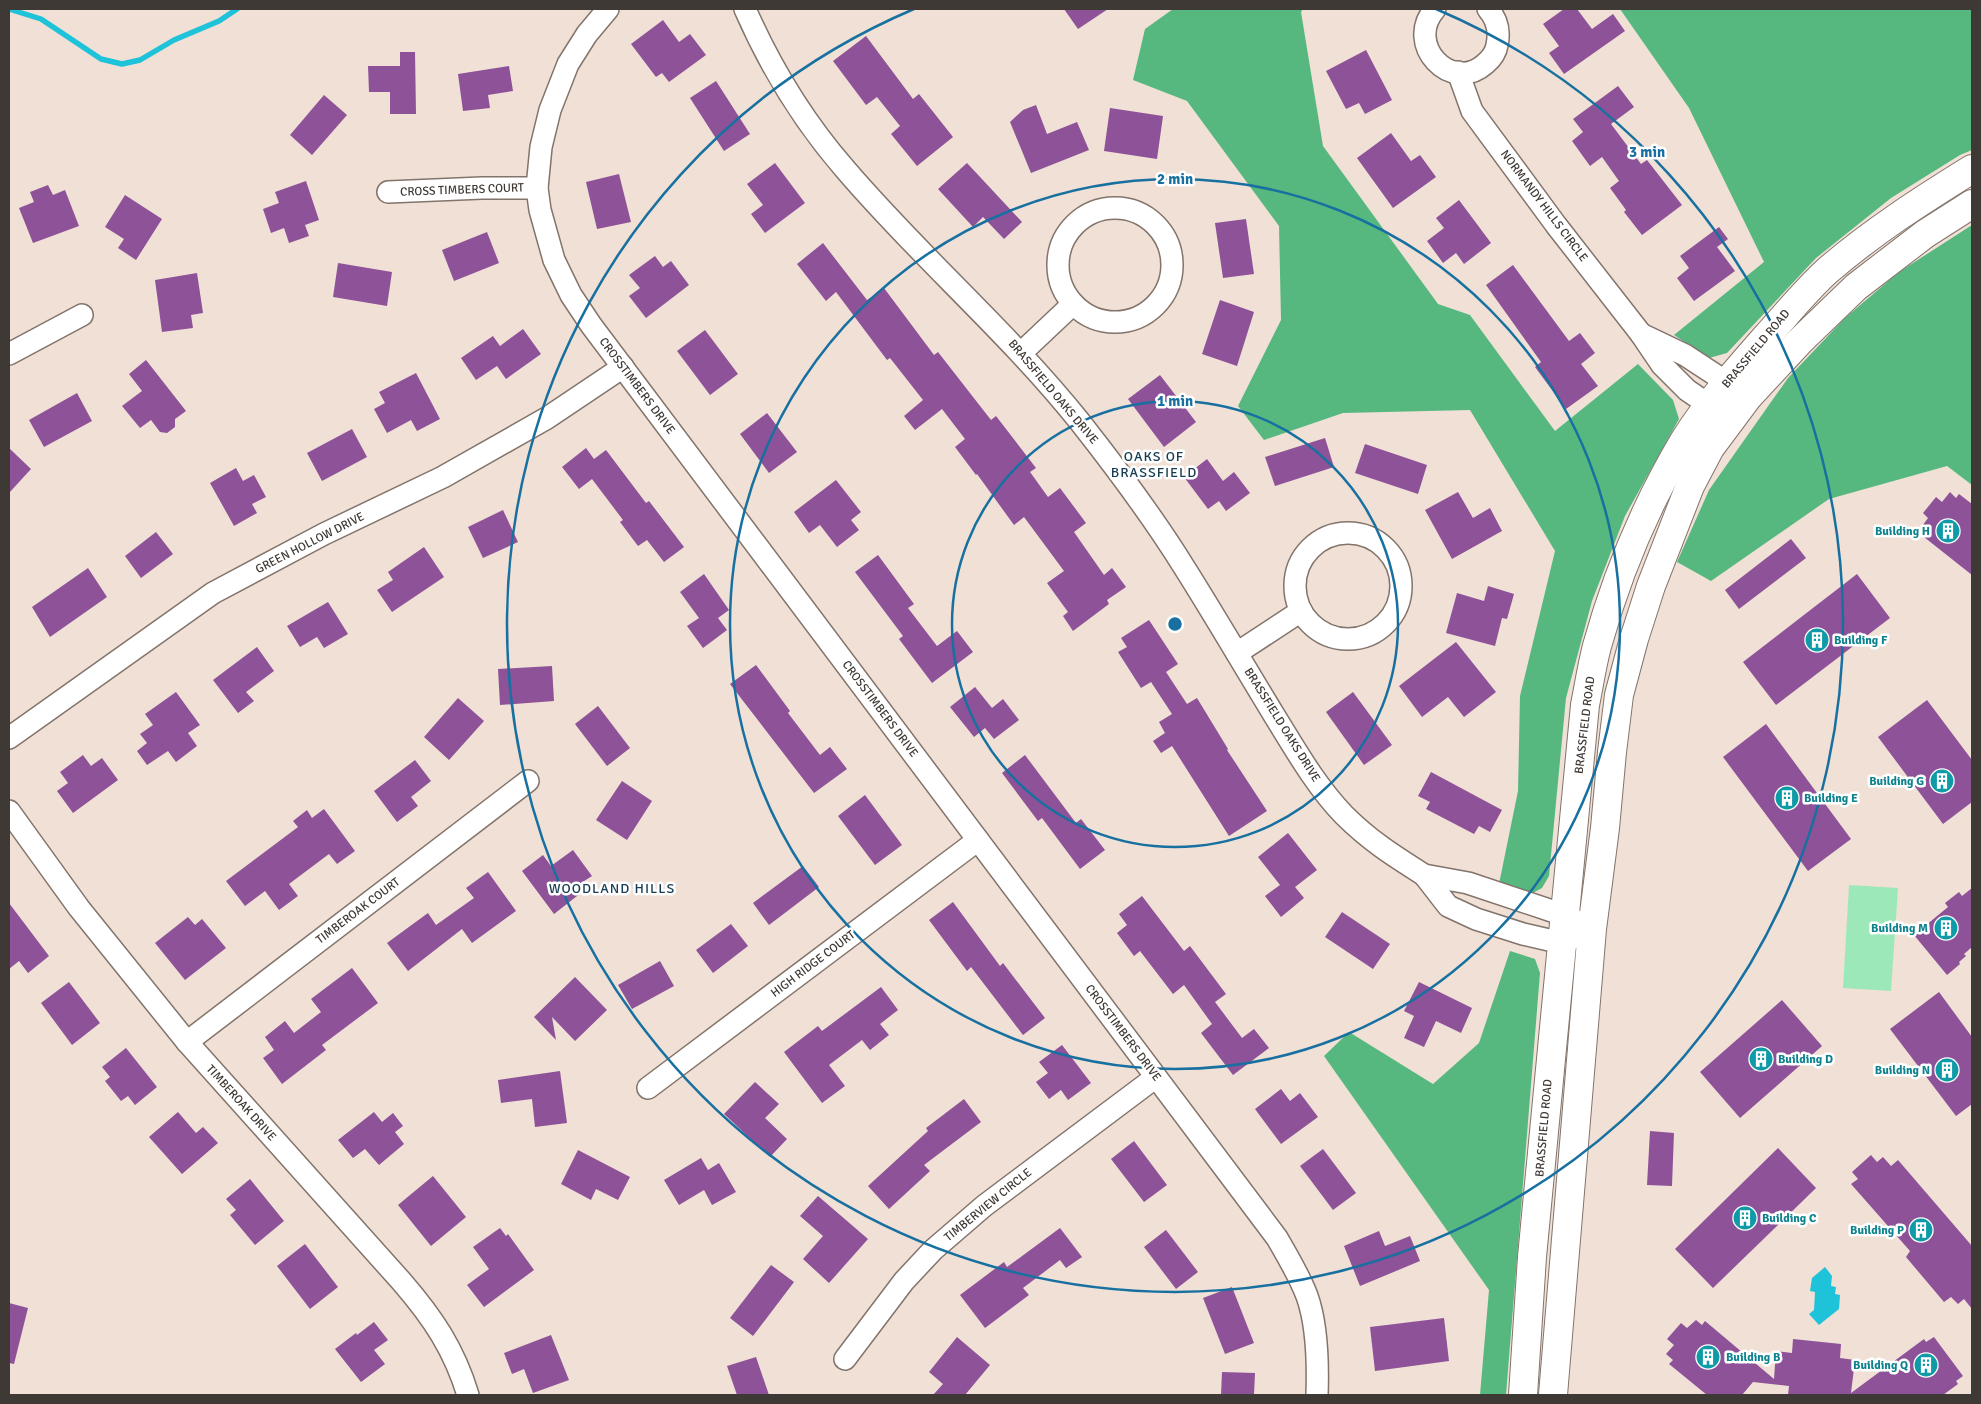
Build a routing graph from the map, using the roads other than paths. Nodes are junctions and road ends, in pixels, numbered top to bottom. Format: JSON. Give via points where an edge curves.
{"nodes":[{"id":1,"x":608,"y":9,"type":"edge"},
{"id":2,"x":745,"y":9,"type":"edge"},
{"id":3,"x":1436,"y":9,"type":"edge"},
{"id":4,"x":1488,"y":9,"type":"edge"},
{"id":5,"x":1458,"y":72,"type":"junction"},
{"id":6,"x":1972,"y":169,"type":"edge"},
{"id":7,"x":537,"y":188,"type":"junction"},
{"id":8,"x":388,"y":192,"type":"dead end"},
{"id":9,"x":1972,"y":204,"type":"edge"},
{"id":10,"x":1073,"y":304,"type":"junction"},
{"id":11,"x":82,"y":315,"type":"dead end"},
{"id":12,"x":1641,"y":334,"type":"junction"},
{"id":13,"x":1021,"y":353,"type":"junction"},
{"id":14,"x":9,"y":354,"type":"edge"},
{"id":15,"x":623,"y":367,"type":"junction"},
{"id":16,"x":1738,"y":390,"type":"junction"},
{"id":17,"x":1720,"y":413,"type":"junction"},
{"id":18,"x":1301,"y":612,"type":"junction"},
{"id":19,"x":1237,"y":653,"type":"junction"},
{"id":20,"x":9,"y":738,"type":"edge"},
{"id":21,"x":528,"y":781,"type":"dead end"},
{"id":22,"x":9,"y":811,"type":"edge"},
{"id":23,"x":978,"y":840,"type":"junction"},
{"id":24,"x":1424,"y":875,"type":"junction"},
{"id":25,"x":1564,"y":915,"type":"junction"},
{"id":26,"x":1592,"y":929,"type":"junction"},
{"id":27,"x":1562,"y":943,"type":"junction"},
{"id":28,"x":188,"y":1042,"type":"junction"},
{"id":29,"x":1156,"y":1077,"type":"junction"},
{"id":30,"x":648,"y":1088,"type":"dead end"},
{"id":31,"x":845,"y":1359,"type":"dead end"},
{"id":32,"x":468,"y":1395,"type":"edge"},
{"id":33,"x":1317,"y":1395,"type":"edge"},
{"id":34,"x":1523,"y":1395,"type":"edge"},
{"id":35,"x":1553,"y":1395,"type":"edge"}],
"edges":[{"from":1,"to":7,"type":"street","name":"CROSSTIMBERS DRIVE","via":[[568,64],[550,110],[541,147]]},
{"from":2,"to":13,"type":"street","name":"BRASSFIELD OAKS DRIVE","via":[[777,72],[805,117],[844,168]]},
{"from":3,"to":5,"type":"street","via":[[1425,27],[1424,40],[1435,62]]},
{"from":4,"to":5,"type":"street","via":[[1497,24],[1497,49],[1481,67],[1470,72]]},
{"from":5,"to":12,"type":"street","name":"NORMANDY HILLS CIRCLE","via":[[1472,111]]},
{"from":6,"to":16,"type":"street","name":"BRASSFIELD ROAD","via":[[1897,217],[1827,272],[1798,301]]},
{"from":7,"to":8,"type":"street","name":"CROSS TIMBERS COURT"},
{"from":7,"to":15,"type":"street","name":"CROSSTIMBERS DRIVE","via":[[554,260],[576,303]]},
{"from":9,"to":16,"type":"street","name":"BRASSFIELD ROAD","via":[[1925,234],[1856,287],[1800,341]]},
{"from":10,"to":10,"type":"street","via":[[1088,316],[1106,322],[1126,322],[1144,315],[1169,287],[1173,268],[1171,249],[1163,232],[1149,218],[1134,210],[1118,207],[1085,215],[1072,226],[1058,257],[1063,290]]},
{"from":10,"to":13,"type":"street"},
{"from":11,"to":14,"type":"street"},
{"from":12,"to":16,"type":"street","name":"NORMANDY HILLS CIRCLE","via":[[1685,355]]},
{"from":12,"to":17,"type":"street","name":"NORMANDY HILLS CIRCLE","via":[[1662,365],[1688,390]]},
{"from":13,"to":19,"type":"street","name":"BRASSFIELD OAKS DRIVE","via":[[1134,493]]},
{"from":15,"to":20,"type":"street","name":"GREEN HOLLOW DRIVE","via":[[547,418],[443,477],[213,592]]},
{"from":15,"to":23,"type":"street","name":"CROSSTIMBERS DRIVE"},
{"from":16,"to":17,"type":"street","name":"BRASSFIELD ROAD"},
{"from":17,"to":25,"type":"street","name":"BRASSFIELD ROAD","via":[[1685,440],[1654,495],[1620,573],[1597,647],[1585,705]]},
{"from":17,"to":26,"type":"street","name":"BRASSFIELD ROAD","via":[[1710,448],[1690,486],[1651,586],[1619,695]]},
{"from":18,"to":18,"type":"street","via":[[1318,629],[1334,637],[1352,639],[1375,631],[1392,615],[1398,604],[1400,580],[1392,558],[1376,541],[1354,533],[1331,535],[1321,540],[1304,556],[1295,577]]},
{"from":18,"to":19,"type":"street"},
{"from":19,"to":24,"type":"street","name":"BRASSFIELD OAKS DRIVE","via":[[1297,753],[1343,814],[1377,845]]},
{"from":21,"to":28,"type":"street","name":"TIMBEROAK COURT"},
{"from":22,"to":28,"type":"street","name":"TIMBEROAK DRIVE","via":[[79,908]]},
{"from":23,"to":29,"type":"street","name":"CROSSTIMBERS DRIVE"},
{"from":23,"to":30,"type":"street","name":"HIGH RIDGE COURT"},
{"from":24,"to":25,"type":"street","name":"BRASSFIELD OAKS DRIVE","via":[[1468,883]]},
{"from":24,"to":27,"type":"street","name":"BRASSFIELD OAKS DRIVE","via":[[1448,906],[1476,919]]},
{"from":25,"to":26,"type":"street","name":"BRASSFIELD OAKS DRIVE"},
{"from":25,"to":27,"type":"street","name":"BRASSFIELD ROAD"},
{"from":26,"to":27,"type":"street"},
{"from":26,"to":35,"type":"street","name":"BRASSFIELD ROAD"},
{"from":27,"to":34,"type":"street","name":"BRASSFIELD ROAD","via":[[1532,1257]]},
{"from":28,"to":32,"type":"street","name":"TIMBEROAK DRIVE","via":[[433,1319],[462,1375]]},
{"from":29,"to":31,"type":"street","name":"TIMBERVIEW CIRCLE","via":[[984,1206],[933,1250],[904,1281]]},
{"from":29,"to":33,"type":"street","name":"CROSSTIMBERS DRIVE","via":[[1277,1238],[1294,1266],[1308,1298],[1318,1369]]}]}
